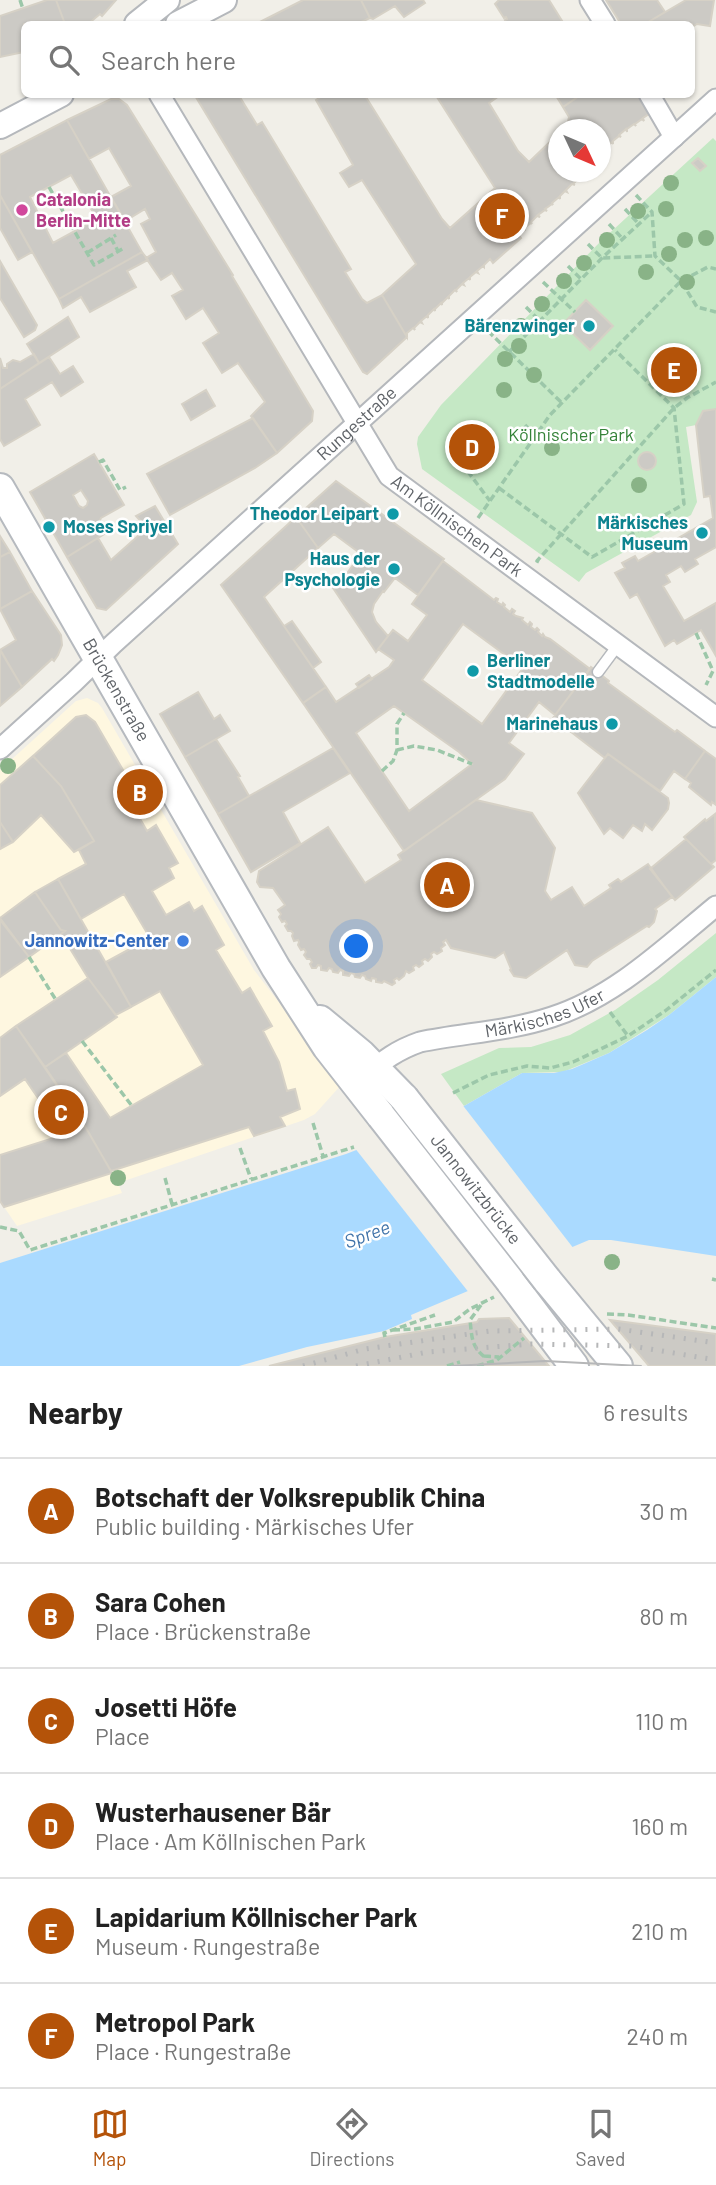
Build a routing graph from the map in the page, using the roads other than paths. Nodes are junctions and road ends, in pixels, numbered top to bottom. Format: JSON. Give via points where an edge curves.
{"nodes":[{"id":1,"x":167,"y":0,"type":"edge"},
{"id":2,"x":224,"y":0,"type":"edge"},
{"id":3,"x":590,"y":0,"type":"edge"},
{"id":4,"x":141,"y":21,"type":"edge"},
{"id":5,"x":184,"y":21,"type":"edge"},
{"id":6,"x":604,"y":21,"type":"edge"},
{"id":7,"x":53,"y":98,"type":"edge"},
{"id":8,"x":161,"y":98,"type":"edge"},
{"id":9,"x":651,"y":98,"type":"edge"},
{"id":10,"x":716,"y":99,"type":"edge"},
{"id":11,"x":0,"y":126,"type":"edge"},
{"id":12,"x":674,"y":137,"type":"junction"},
{"id":13,"x":357,"y":423,"type":"junction"},
{"id":14,"x":0,"y":488,"type":"edge"},
{"id":15,"x":618,"y":645,"type":"junction"},
{"id":16,"x":98,"y":659,"type":"junction"},
{"id":17,"x":598,"y":673,"type":"dead end"},
{"id":18,"x":716,"y":717,"type":"edge"},
{"id":19,"x":0,"y":749,"type":"edge"},
{"id":20,"x":716,"y":906,"type":"edge"},
{"id":21,"x":365,"y":1075,"type":"junction"},
{"id":22,"x":404,"y":1098,"type":"joint"},
{"id":23,"x":381,"y":1116,"type":"joint"},
{"id":24,"x":574,"y":1366,"type":"edge"},
{"id":25,"x":618,"y":1366,"type":"edge"}],
"edges":[{"from":1,"to":4,"type":"street"},
{"from":2,"to":5,"type":"street"},
{"from":3,"to":6,"type":"street"},
{"from":7,"to":11,"type":"street"},
{"from":8,"to":13,"type":"street","name":"Am Köllnischen Park"},
{"from":9,"to":12,"type":"street"},
{"from":10,"to":12,"type":"street","name":"Rungestraße"},
{"from":12,"to":13,"type":"street","name":"Rungestraße"},
{"from":13,"to":15,"type":"street","name":"Am Köllnischen Park","via":[[389,476]]},
{"from":13,"to":16,"type":"street","name":"Rungestraße"},
{"from":14,"to":16,"type":"main road","name":"Brückenstraße"},
{"from":15,"to":17,"type":"lane"},
{"from":15,"to":18,"type":"street","name":"Am Köllnischen Park"},
{"from":16,"to":19,"type":"street","name":"Rungestraße"},
{"from":16,"to":21,"type":"main road","name":"Brückenstraße","via":[[276,968],[327,1047]]},
{"from":20,"to":21,"type":"street","name":"Märkisches Ufer","via":[[636,971],[554,1017],[421,1042],[395,1053]]},
{"from":21,"to":22,"type":"main road","name":"Brückenstraße"},
{"from":21,"to":23,"type":"main road","name":"Brückenstraße"},
{"from":22,"to":25,"type":"main road","name":"Jannowitzbrücke","bridge":true},
{"from":23,"to":24,"type":"main road","name":"Jannowitzbrücke","bridge":true}]}
